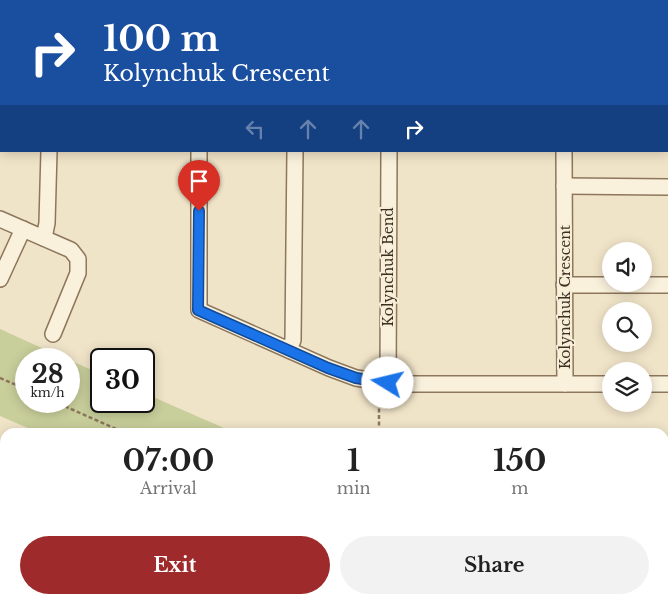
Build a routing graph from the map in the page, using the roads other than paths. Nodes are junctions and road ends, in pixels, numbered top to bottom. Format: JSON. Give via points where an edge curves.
{"nodes":[{"id":1,"x":48,"y":152,"type":"edge"},
{"id":2,"x":199,"y":152,"type":"edge"},
{"id":3,"x":295,"y":152,"type":"edge"},
{"id":4,"x":388,"y":152,"type":"edge"},
{"id":5,"x":564,"y":152,"type":"edge"},
{"id":6,"x":564,"y":186,"type":"junction"},
{"id":7,"x":668,"y":187,"type":"edge"},
{"id":8,"x":0,"y":219,"type":"edge"},
{"id":9,"x":22,"y":229,"type":"junction"},
{"id":10,"x":44,"y":238,"type":"junction"},
{"id":11,"x":0,"y":279,"type":"edge"},
{"id":12,"x":564,"y":285,"type":"junction"},
{"id":13,"x":668,"y":285,"type":"edge"},
{"id":14,"x":53,"y":334,"type":"dead end"},
{"id":15,"x":289,"y":350,"type":"junction"},
{"id":16,"x":565,"y":384,"type":"junction"},
{"id":17,"x":602,"y":384,"type":"edge"},
{"id":18,"x":652,"y":384,"type":"edge"},
{"id":19,"x":668,"y":384,"type":"edge"},
{"id":20,"x":384,"y":388,"type":"junction"}],
"edges":[{"from":1,"to":10,"type":"street"},
{"from":2,"to":15,"type":"street","name":"Kolynchuk Crescent","via":[[198,310]]},
{"from":3,"to":15,"type":"street","via":[[293,340]]},
{"from":4,"to":20,"type":"street","name":"Kolynchuk Bend"},
{"from":5,"to":6,"type":"street","name":"Kolynchuk Crescent"},
{"from":6,"to":7,"type":"street"},
{"from":6,"to":12,"type":"street","name":"Kolynchuk Crescent"},
{"from":8,"to":9,"type":"street"},
{"from":9,"to":10,"type":"street"},
{"from":9,"to":11,"type":"street"},
{"from":10,"to":14,"type":"street","via":[[71,250],[78,259],[79,267]]},
{"from":12,"to":13,"type":"street"},
{"from":12,"to":16,"type":"street","name":"Kolynchuk Crescent"},
{"from":15,"to":20,"type":"street","name":"Kolynchuk Crescent"},
{"from":16,"to":17,"type":"street"},
{"from":16,"to":20,"type":"street","name":"Kolynchuk Crescent"},
{"from":18,"to":19,"type":"street"}]}
